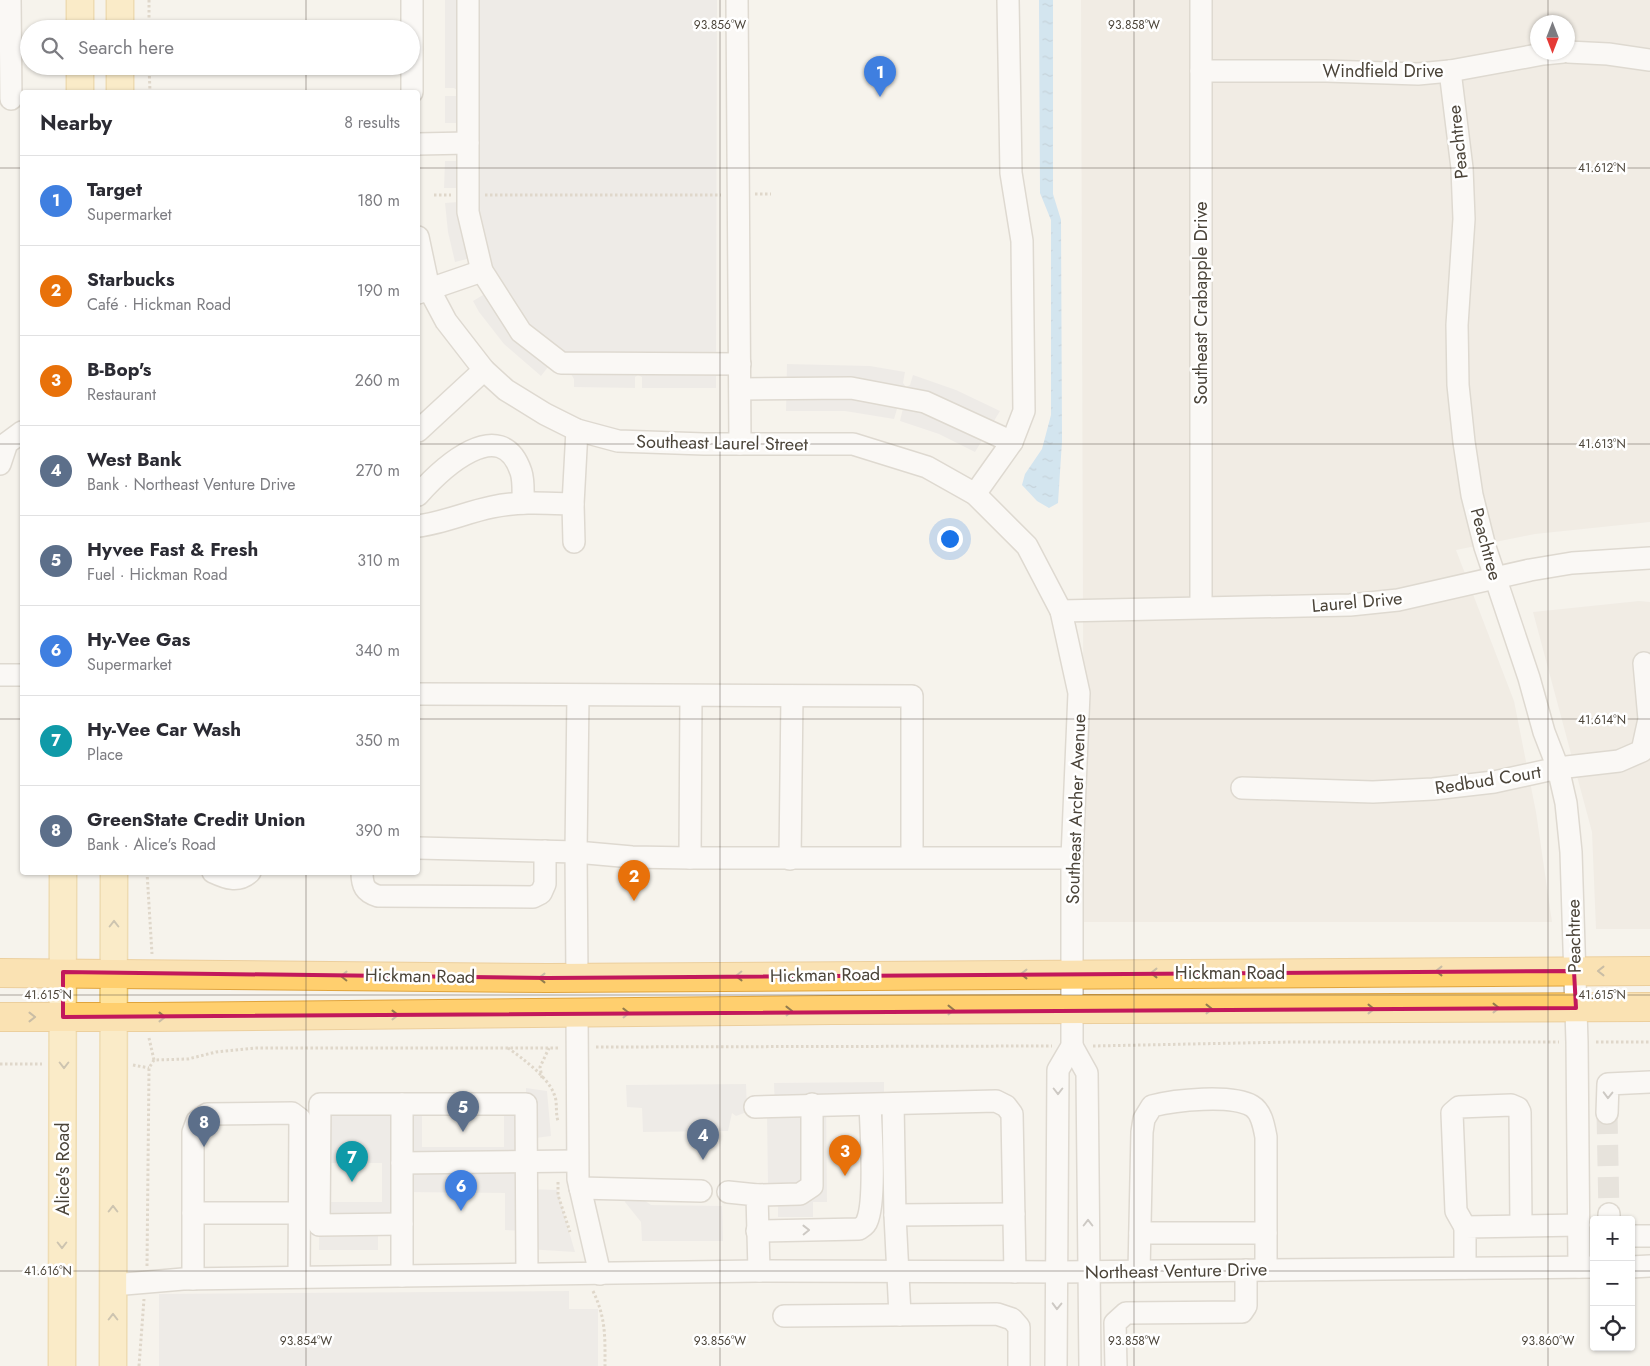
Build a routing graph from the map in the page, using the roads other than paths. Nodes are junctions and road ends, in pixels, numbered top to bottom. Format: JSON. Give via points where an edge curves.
{"nodes":[{"id":1,"x":80,"y":0,"type":"edge"},
{"id":2,"x":120,"y":0,"type":"edge"},
{"id":3,"x":412,"y":0,"type":"edge"},
{"id":4,"x":468,"y":0,"type":"edge"},
{"id":5,"x":737,"y":0,"type":"edge"},
{"id":6,"x":1008,"y":0,"type":"edge"},
{"id":7,"x":1201,"y":0,"type":"edge"},
{"id":8,"x":7,"y":2,"type":"edge"},
{"id":9,"x":80,"y":20,"type":"edge"},
{"id":10,"x":120,"y":20,"type":"edge"},
{"id":11,"x":412,"y":20,"type":"edge"},
{"id":12,"x":1575,"y":52,"type":"edge"},
{"id":13,"x":1530,"y":56,"type":"edge"},
{"id":14,"x":1650,"y":60,"type":"edge"},
{"id":15,"x":1201,"y":71,"type":"junction"},
{"id":16,"x":1450,"y":71,"type":"junction"},
{"id":17,"x":80,"y":75,"type":"edge"},
{"id":18,"x":120,"y":75,"type":"edge"},
{"id":19,"x":412,"y":75,"type":"edge"},
{"id":20,"x":80,"y":90,"type":"edge"},
{"id":21,"x":120,"y":90,"type":"edge"},
{"id":22,"x":412,"y":90,"type":"edge"},
{"id":23,"x":11,"y":99,"type":"dead end"},
{"id":24,"x":468,"y":143,"type":"junction"},
{"id":25,"x":420,"y":144,"type":"edge"},
{"id":26,"x":420,"y":258,"type":"edge"},
{"id":27,"x":482,"y":271,"type":"junction"},
{"id":28,"x":423,"y":291,"type":"edge"},
{"id":29,"x":740,"y":364,"type":"junction"},
{"id":30,"x":484,"y":370,"type":"junction"},
{"id":31,"x":740,"y":389,"type":"junction"},
{"id":32,"x":420,"y":429,"type":"edge"},
{"id":33,"x":577,"y":430,"type":"junction"},
{"id":34,"x":20,"y":433,"type":"edge"},
{"id":35,"x":1012,"y":442,"type":"junction"},
{"id":36,"x":740,"y":444,"type":"junction"},
{"id":37,"x":0,"y":464,"type":"edge"},
{"id":38,"x":420,"y":493,"type":"edge"},
{"id":39,"x":975,"y":494,"type":"junction"},
{"id":40,"x":523,"y":503,"type":"junction"},
{"id":41,"x":573,"y":504,"type":"junction"},
{"id":42,"x":420,"y":526,"type":"edge"},
{"id":43,"x":574,"y":542,"type":"dead end"},
{"id":44,"x":1650,"y":558,"type":"edge"},
{"id":45,"x":1494,"y":577,"type":"junction"},
{"id":46,"x":1201,"y":607,"type":"junction"},
{"id":47,"x":1061,"y":611,"type":"junction"},
{"id":48,"x":1644,"y":662,"type":"dead end"},
{"id":49,"x":0,"y":675,"type":"edge"},
{"id":50,"x":20,"y":675,"type":"edge"},
{"id":51,"x":420,"y":694,"type":"edge"},
{"id":52,"x":578,"y":696,"type":"junction"},
{"id":53,"x":691,"y":696,"type":"junction"},
{"id":54,"x":792,"y":696,"type":"junction"},
{"id":55,"x":1646,"y":755,"type":"edge"},
{"id":56,"x":1558,"y":768,"type":"junction"},
{"id":57,"x":1242,"y":788,"type":"dead end"},
{"id":58,"x":420,"y":848,"type":"edge"},
{"id":59,"x":545,"y":850,"type":"junction"},
{"id":60,"x":576,"y":852,"type":"junction"},
{"id":61,"x":912,"y":857,"type":"junction"},
{"id":62,"x":690,"y":858,"type":"junction"},
{"id":63,"x":1072,"y":858,"type":"junction"},
{"id":64,"x":790,"y":859,"type":"junction"},
{"id":65,"x":64,"y":875,"type":"edge"},
{"id":66,"x":114,"y":875,"type":"edge"},
{"id":67,"x":219,"y":875,"type":"edge"},
{"id":68,"x":247,"y":875,"type":"edge"},
{"id":69,"x":362,"y":875,"type":"edge"},
{"id":70,"x":1574,"y":971,"type":"junction"},
{"id":71,"x":1650,"y":971,"type":"edge"},
{"id":72,"x":0,"y":972,"type":"edge"},
{"id":73,"x":63,"y":972,"type":"junction"},
{"id":74,"x":114,"y":973,"type":"junction"},
{"id":75,"x":1073,"y":974,"type":"junction"},
{"id":76,"x":577,"y":978,"type":"junction"},
{"id":77,"x":1650,"y":1007,"type":"edge"},
{"id":78,"x":1576,"y":1008,"type":"junction"},
{"id":79,"x":1072,"y":1010,"type":"junction"},
{"id":80,"x":577,"y":1013,"type":"junction"},
{"id":81,"x":0,"y":1017,"type":"edge"},
{"id":82,"x":64,"y":1017,"type":"junction"},
{"id":83,"x":113,"y":1018,"type":"junction"},
{"id":84,"x":1072,"y":1046,"type":"junction"},
{"id":85,"x":1650,"y":1082,"type":"edge"},
{"id":86,"x":402,"y":1104,"type":"junction"},
{"id":87,"x":812,"y":1104,"type":"junction"},
{"id":88,"x":893,"y":1104,"type":"junction"},
{"id":89,"x":870,"y":1105,"type":"junction"},
{"id":90,"x":755,"y":1107,"type":"dead end"},
{"id":91,"x":1607,"y":1113,"type":"tunnel mouth"},
{"id":92,"x":527,"y":1162,"type":"junction"},
{"id":93,"x":576,"y":1162,"type":"junction"},
{"id":94,"x":402,"y":1163,"type":"junction"},
{"id":95,"x":580,"y":1188,"type":"junction"},
{"id":96,"x":701,"y":1191,"type":"dead end"},
{"id":97,"x":728,"y":1192,"type":"dead end"},
{"id":98,"x":757,"y":1194,"type":"junction"},
{"id":99,"x":193,"y":1213,"type":"junction"},
{"id":100,"x":300,"y":1213,"type":"junction"},
{"id":101,"x":1014,"y":1214,"type":"junction"},
{"id":102,"x":895,"y":1216,"type":"junction"},
{"id":103,"x":402,"y":1224,"type":"junction"},
{"id":104,"x":1521,"y":1225,"type":"junction"},
{"id":105,"x":1579,"y":1225,"type":"junction"},
{"id":106,"x":1465,"y":1227,"type":"junction"},
{"id":107,"x":757,"y":1231,"type":"junction"},
{"id":108,"x":1140,"y":1233,"type":"junction"},
{"id":109,"x":1266,"y":1233,"type":"junction"},
{"id":110,"x":1635,"y":1236,"type":"edge"},
{"id":111,"x":1650,"y":1236,"type":"edge"},
{"id":112,"x":1635,"y":1266,"type":"edge"},
{"id":113,"x":1650,"y":1266,"type":"edge"},
{"id":114,"x":1586,"y":1267,"type":"edge"},
{"id":115,"x":1465,"y":1268,"type":"junction"},
{"id":116,"x":1256,"y":1270,"type":"junction"},
{"id":117,"x":1139,"y":1271,"type":"junction"},
{"id":118,"x":759,"y":1272,"type":"junction"},
{"id":119,"x":898,"y":1272,"type":"junction"},
{"id":120,"x":1015,"y":1272,"type":"junction"},
{"id":121,"x":1058,"y":1272,"type":"junction"},
{"id":122,"x":1088,"y":1272,"type":"junction"},
{"id":123,"x":528,"y":1274,"type":"junction"},
{"id":124,"x":600,"y":1274,"type":"junction"},
{"id":125,"x":402,"y":1276,"type":"junction"},
{"id":126,"x":299,"y":1277,"type":"junction"},
{"id":127,"x":193,"y":1279,"type":"junction"},
{"id":128,"x":113,"y":1285,"type":"junction"},
{"id":129,"x":900,"y":1315,"type":"junction"},
{"id":130,"x":784,"y":1316,"type":"dead end"},
{"id":131,"x":62,"y":1366,"type":"edge"},
{"id":132,"x":113,"y":1366,"type":"edge"},
{"id":133,"x":1019,"y":1366,"type":"edge"},
{"id":134,"x":1056,"y":1366,"type":"edge"},
{"id":135,"x":1090,"y":1366,"type":"edge"},
{"id":136,"x":1116,"y":1366,"type":"edge"}],
"edges":[{"from":1,"to":9,"type":"main road"},
{"from":2,"to":10,"type":"main road"},
{"from":3,"to":11,"type":"street"},
{"from":4,"to":24,"type":"street"},
{"from":5,"to":29,"type":"street"},
{"from":6,"to":35,"type":"street","via":[[1011,173],[1022,241],[1024,411]]},
{"from":7,"to":15,"type":"street","name":"Southeast Crabapple Drive"},
{"from":8,"to":23,"type":"street"},
{"from":12,"to":14,"type":"street"},
{"from":13,"to":16,"type":"street","name":"Windfield Drive"},
{"from":15,"to":16,"type":"street","name":"Windfield Drive","via":[[1418,74]]},
{"from":15,"to":46,"type":"street","name":"Southeast Crabapple Drive"},
{"from":16,"to":45,"type":"street","name":"Peachtree","via":[[1464,219],[1457,325],[1458,385],[1472,495]]},
{"from":17,"to":20,"type":"main road"},
{"from":18,"to":21,"type":"main road"},
{"from":19,"to":22,"type":"street"},
{"from":24,"to":25,"type":"street"},
{"from":24,"to":27,"type":"street","via":[[468,212]]},
{"from":26,"to":28,"type":"street","name":"Southeast Laurel Street"},
{"from":27,"to":28,"type":"street"},
{"from":27,"to":29,"type":"street","via":[[521,332],[561,363]]},
{"from":28,"to":30,"type":"street","name":"Southeast Laurel Street"},
{"from":29,"to":31,"type":"street"},
{"from":30,"to":32,"type":"street"},
{"from":30,"to":33,"type":"street","name":"Southeast Laurel Street","via":[[506,390]]},
{"from":31,"to":35,"type":"street","via":[[851,388],[925,402]]},
{"from":31,"to":36,"type":"street"},
{"from":33,"to":36,"type":"street","name":"Southeast Laurel Street","via":[[618,441]]},
{"from":33,"to":41,"type":"street"},
{"from":34,"to":37,"type":"street","via":[[7,443]]},
{"from":35,"to":39,"type":"street"},
{"from":36,"to":39,"type":"street","name":"Southeast Laurel Street","via":[[853,444],[927,467]]},
{"from":38,"to":40,"type":"street","via":[[465,454],[480,446],[495,446],[509,451],[516,461],[522,474]]},
{"from":39,"to":47,"type":"street","name":"Southeast Laurel Street","via":[[1027,546]]},
{"from":40,"to":41,"type":"street"},
{"from":40,"to":42,"type":"street","via":[[494,506],[437,524]]},
{"from":41,"to":43,"type":"street"},
{"from":44,"to":45,"type":"street","name":"Laurel Drive","via":[[1572,563]]},
{"from":45,"to":46,"type":"street","name":"Laurel Drive","via":[[1398,600],[1350,606]]},
{"from":45,"to":56,"type":"street","name":"Peachtree"},
{"from":46,"to":47,"type":"street","name":"Laurel Drive"},
{"from":47,"to":63,"type":"street","name":"Southeast Archer Avenue","via":[[1079,693]]},
{"from":48,"to":55,"type":"street","name":"Redbud Court","via":[[1649,719]]},
{"from":49,"to":50,"type":"street"},
{"from":51,"to":52,"type":"street"},
{"from":52,"to":53,"type":"street"},
{"from":52,"to":60,"type":"street"},
{"from":53,"to":54,"type":"street"},
{"from":53,"to":62,"type":"street"},
{"from":54,"to":61,"type":"street","via":[[912,696]]},
{"from":54,"to":64,"type":"street"},
{"from":55,"to":56,"type":"street","name":"Redbud Court","via":[[1619,762]]},
{"from":56,"to":57,"type":"street","name":"Redbud Court","via":[[1494,782],[1433,789],[1364,792]]},
{"from":56,"to":70,"type":"street","name":"Peachtree","via":[[1566,802],[1571,852]]},
{"from":58,"to":59,"type":"street"},
{"from":59,"to":60,"type":"street"},
{"from":59,"to":69,"type":"street","via":[[545,884],[541,893],[533,896],[378,896],[368,892]]},
{"from":60,"to":62,"type":"street"},
{"from":60,"to":76,"type":"street"},
{"from":61,"to":63,"type":"street"},
{"from":61,"to":64,"type":"street"},
{"from":62,"to":64,"type":"street"},
{"from":63,"to":75,"type":"street","name":"Southeast Archer Avenue"},
{"from":65,"to":73,"type":"main road","name":"Alice's Road"},
{"from":74,"to":66,"type":"main road","one_way":true},
{"from":67,"to":68,"type":"street","via":[[230,880]]},
{"from":71,"to":70,"type":"highway","name":"Hickman Road","one_way":true},
{"from":70,"to":75,"type":"highway","name":"Hickman Road","one_way":true},
{"from":70,"to":78,"type":"street","name":"Peachtree"},
{"from":72,"to":73,"type":"highway","name":"Hickman Road"},
{"from":73,"to":74,"type":"highway","name":"Hickman Road"},
{"from":73,"to":82,"type":"main road","name":"Alice's Road"},
{"from":76,"to":74,"type":"highway","name":"Hickman Road","one_way":true},
{"from":74,"to":83,"type":"main road"},
{"from":75,"to":76,"type":"highway","name":"Hickman Road","one_way":true},
{"from":75,"to":79,"type":"street","name":"Southeast Archer Avenue"},
{"from":77,"to":78,"type":"highway","name":"Hickman Road"},
{"from":79,"to":78,"type":"highway","name":"Hickman Road","one_way":true},
{"from":78,"to":105,"type":"street","name":"Peachtree"},
{"from":80,"to":79,"type":"highway","name":"Hickman Road","one_way":true},
{"from":79,"to":84,"type":"street","name":"Southeast Archer Avenue"},
{"from":83,"to":80,"type":"highway","name":"Hickman Road","one_way":true},
{"from":80,"to":93,"type":"street"},
{"from":81,"to":82,"type":"highway","name":"Hickman Road","one_way":true},
{"from":82,"to":83,"type":"highway","name":"Hickman Road"},
{"from":82,"to":131,"type":"main road","name":"Alice's Road","one_way":true},
{"from":128,"to":83,"type":"main road","one_way":true},
{"from":84,"to":121,"type":"street","one_way":true,"via":[[1058,1070]]},
{"from":122,"to":84,"type":"street","one_way":true,"via":[[1088,1073]]},
{"from":85,"to":91,"type":"street","one_way":true,"via":[[1608,1084]]},
{"from":86,"to":92,"type":"street","via":[[526,1104]]},
{"from":86,"to":94,"type":"street"},
{"from":86,"to":103,"type":"street","via":[[320,1104],[319,1225]]},
{"from":87,"to":89,"type":"street"},
{"from":87,"to":90,"type":"street"},
{"from":87,"to":98,"type":"street","via":[[812,1186],[800,1194]]},
{"from":88,"to":89,"type":"street"},
{"from":88,"to":101,"type":"street","via":[[996,1101],[1006,1106],[1012,1114]]},
{"from":88,"to":102,"type":"street"},
{"from":107,"to":89,"type":"street","one_way":true,"via":[[859,1229],[866,1224],[871,1203]]},
{"from":92,"to":93,"type":"street"},
{"from":92,"to":94,"type":"street"},
{"from":92,"to":123,"type":"street"},
{"from":93,"to":95,"type":"street"},
{"from":94,"to":103,"type":"street"},
{"from":95,"to":96,"type":"street"},
{"from":95,"to":124,"type":"street"},
{"from":97,"to":98,"type":"street"},
{"from":98,"to":107,"type":"street"},
{"from":99,"to":100,"type":"street"},
{"from":99,"to":100,"type":"street","via":[[193,1132],[197,1121],[207,1114],[292,1113],[300,1119],[302,1134]]},
{"from":99,"to":127,"type":"street"},
{"from":100,"to":126,"type":"street"},
{"from":101,"to":102,"type":"street"},
{"from":101,"to":120,"type":"street"},
{"from":102,"to":119,"type":"street"},
{"from":103,"to":125,"type":"street"},
{"from":104,"to":105,"type":"street"},
{"from":104,"to":106,"type":"street"},
{"from":104,"to":106,"type":"street","via":[[1520,1112],[1511,1105],[1459,1107],[1452,1113],[1456,1210]]},
{"from":105,"to":114,"type":"street","name":"Peachtree"},
{"from":106,"to":115,"type":"street"},
{"from":107,"to":118,"type":"street"},
{"from":108,"to":109,"type":"street"},
{"from":108,"to":109,"type":"street","via":[[1142,1132],[1144,1119],[1152,1106],[1167,1102],[1232,1100],[1253,1106],[1262,1118],[1266,1137]]},
{"from":108,"to":117,"type":"street"},
{"from":109,"to":116,"type":"street"},
{"from":110,"to":111,"type":"street"},
{"from":112,"to":113,"type":"street"},
{"from":114,"to":115,"type":"street","name":"Northeast Venture Drive"},
{"from":115,"to":116,"type":"street","name":"Northeast Venture Drive"},
{"from":116,"to":117,"type":"street","name":"Northeast Venture Drive"},
{"from":116,"to":136,"type":"street","via":[[1242,1312],[1126,1313],[1115,1323]]},
{"from":117,"to":122,"type":"street","name":"Northeast Venture Drive"},
{"from":118,"to":119,"type":"street","name":"Northeast Venture Drive"},
{"from":118,"to":124,"type":"street","name":"Northeast Venture Drive"},
{"from":119,"to":120,"type":"street","name":"Northeast Venture Drive"},
{"from":119,"to":129,"type":"street"},
{"from":120,"to":121,"type":"street","name":"Northeast Venture Drive"},
{"from":121,"to":122,"type":"street","name":"Northeast Venture Drive"},
{"from":121,"to":134,"type":"street","one_way":true},
{"from":122,"to":135,"type":"street"},
{"from":123,"to":124,"type":"street","name":"Northeast Venture Drive"},
{"from":123,"to":125,"type":"street","name":"Northeast Venture Drive"},
{"from":125,"to":126,"type":"street","name":"Northeast Venture Drive"},
{"from":126,"to":127,"type":"street","name":"Northeast Venture Drive"},
{"from":127,"to":128,"type":"street","name":"Northeast Venture Drive"},
{"from":132,"to":128,"type":"main road","one_way":true},
{"from":129,"to":130,"type":"street"},
{"from":129,"to":133,"type":"street","via":[[997,1314],[1012,1319],[1019,1327]]}]}
